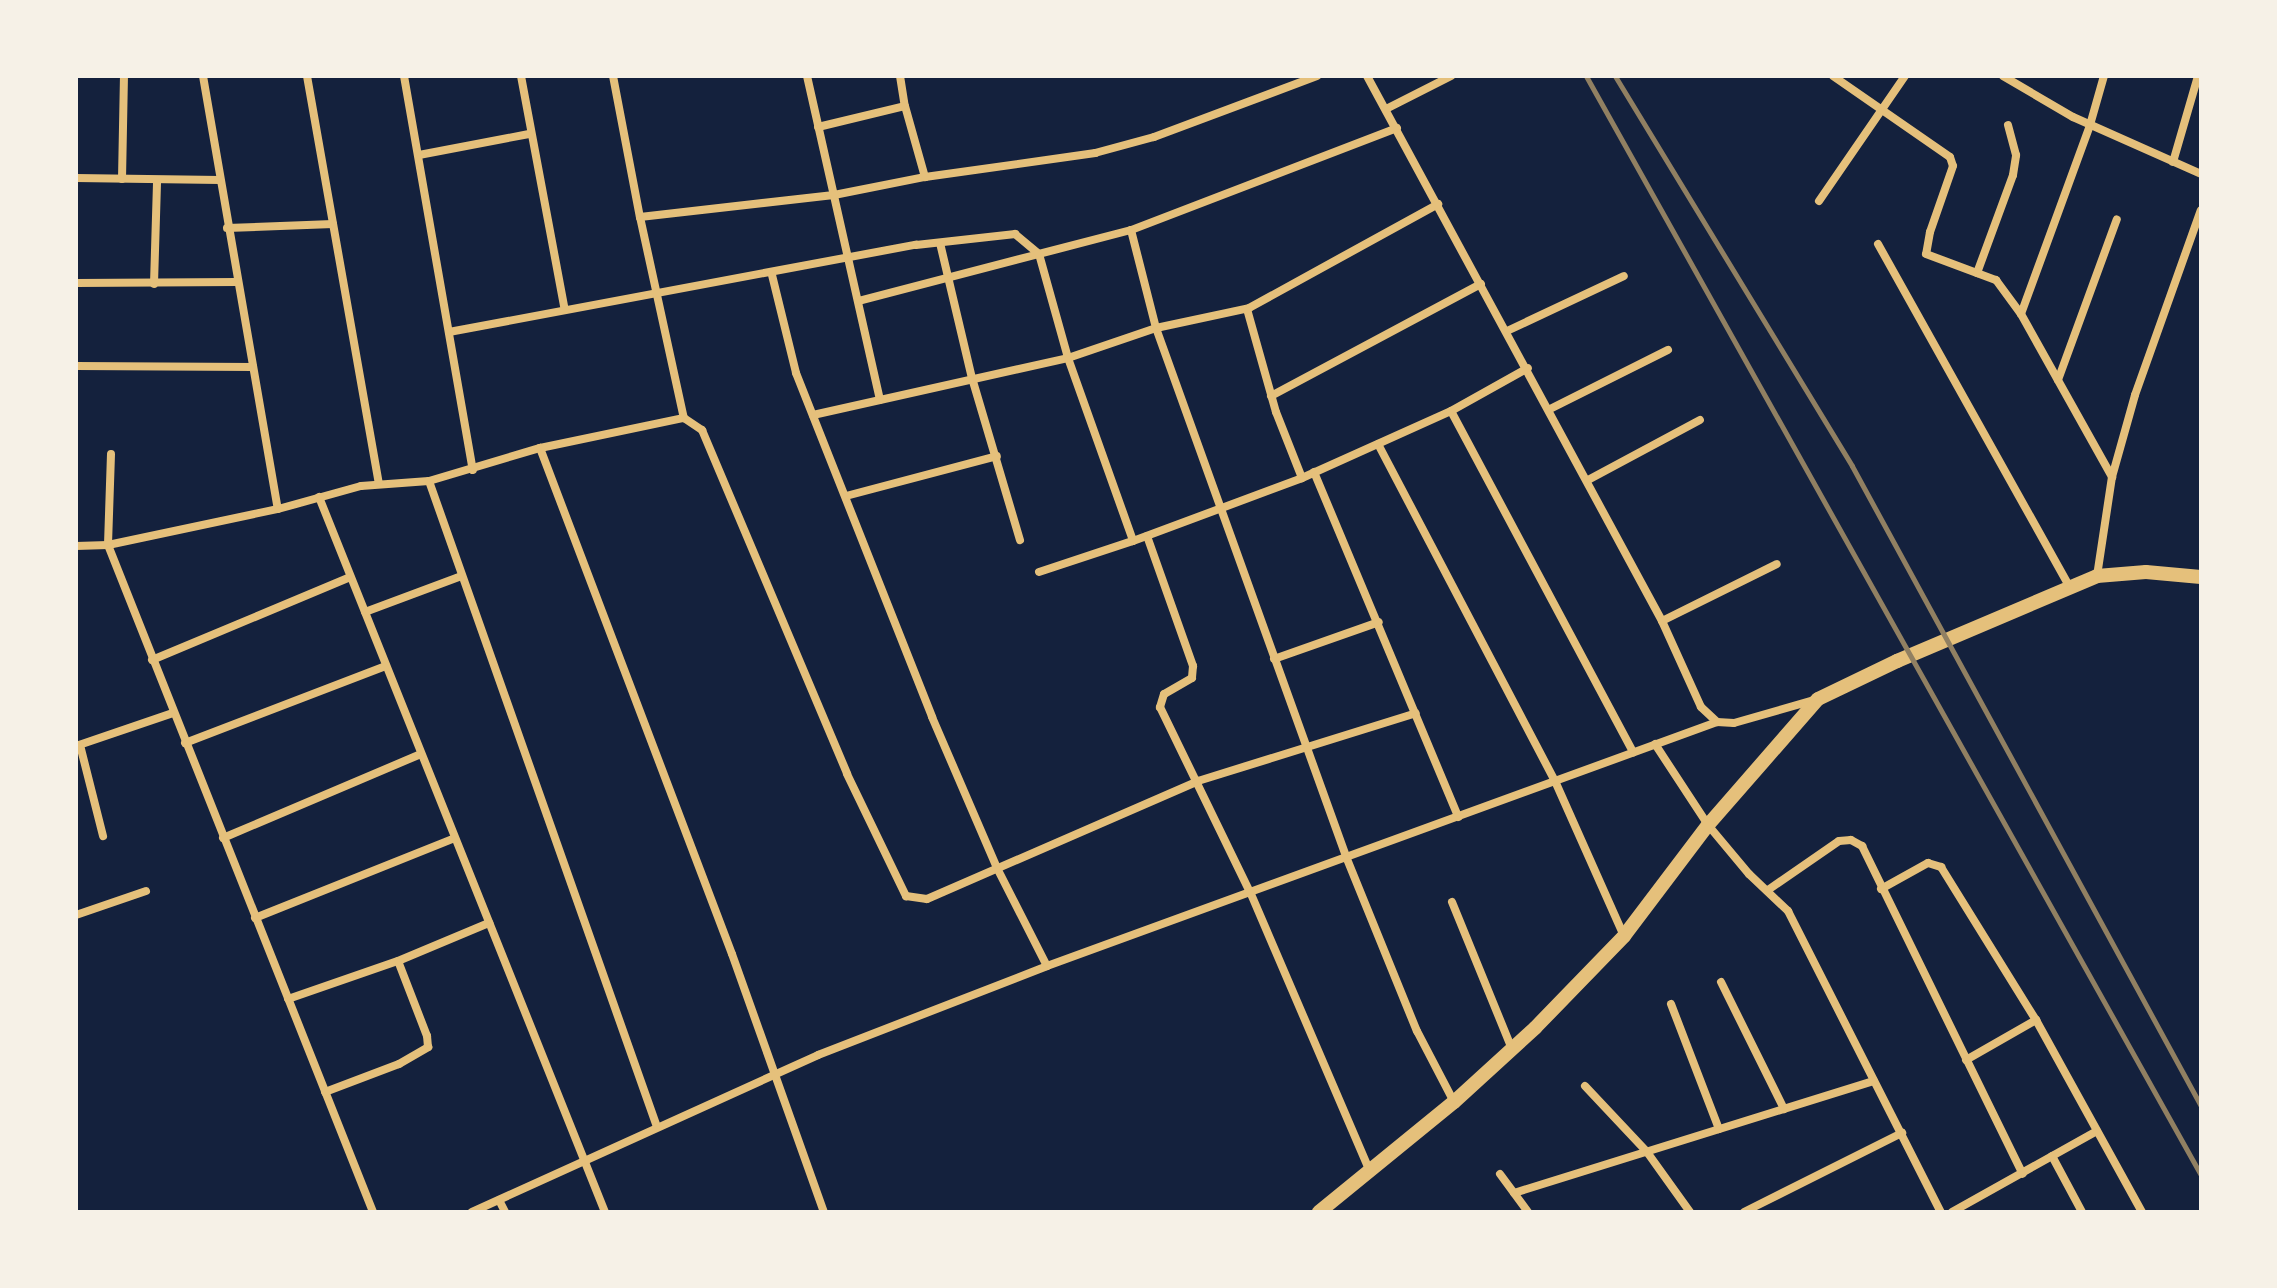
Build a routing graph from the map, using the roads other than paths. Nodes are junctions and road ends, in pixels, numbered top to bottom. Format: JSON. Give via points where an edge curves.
{"nodes":[{"id":1,"x":124,"y":76,"type":"edge"},
{"id":2,"x":203,"y":76,"type":"edge"},
{"id":3,"x":307,"y":76,"type":"edge"},
{"id":4,"x":404,"y":76,"type":"edge"},
{"id":5,"x":521,"y":76,"type":"edge"},
{"id":6,"x":613,"y":76,"type":"edge"},
{"id":7,"x":807,"y":76,"type":"edge"},
{"id":8,"x":900,"y":76,"type":"edge"},
{"id":9,"x":1317,"y":76,"type":"edge"},
{"id":10,"x":1367,"y":76,"type":"edge"},
{"id":11,"x":1451,"y":76,"type":"edge"},
{"id":12,"x":1833,"y":76,"type":"edge"},
{"id":13,"x":1905,"y":76,"type":"edge"},
{"id":14,"x":2104,"y":76,"type":"edge"},
{"id":15,"x":2198,"y":76,"type":"edge"},
{"id":16,"x":2005,"y":77,"type":"edge"},
{"id":17,"x":905,"y":106,"type":"junction"},
{"id":18,"x":1386,"y":109,"type":"junction"},
{"id":19,"x":1879,"y":110,"type":"junction"},
{"id":20,"x":2008,"y":125,"type":"dead end"},
{"id":21,"x":2090,"y":125,"type":"junction"},
{"id":22,"x":818,"y":127,"type":"junction"},
{"id":23,"x":1397,"y":128,"type":"junction"},
{"id":24,"x":529,"y":134,"type":"junction"},
{"id":25,"x":419,"y":155,"type":"junction"},
{"id":26,"x":2173,"y":162,"type":"junction"},
{"id":27,"x":2201,"y":174,"type":"edge"},
{"id":28,"x":925,"y":177,"type":"junction"},
{"id":29,"x":76,"y":178,"type":"edge"},
{"id":30,"x":122,"y":179,"type":"junction"},
{"id":31,"x":157,"y":180,"type":"junction"},
{"id":32,"x":220,"y":180,"type":"junction"},
{"id":33,"x":834,"y":195,"type":"junction"},
{"id":34,"x":1819,"y":201,"type":"dead end"},
{"id":35,"x":1438,"y":204,"type":"junction"},
{"id":36,"x":2201,"y":210,"type":"edge"},
{"id":37,"x":640,"y":217,"type":"junction"},
{"id":38,"x":2117,"y":219,"type":"dead end"},
{"id":39,"x":333,"y":224,"type":"junction"},
{"id":40,"x":227,"y":228,"type":"junction"},
{"id":41,"x":1131,"y":230,"type":"junction"},
{"id":42,"x":940,"y":243,"type":"junction"},
{"id":43,"x":1878,"y":244,"type":"dead end"},
{"id":44,"x":1039,"y":254,"type":"junction"},
{"id":45,"x":849,"y":258,"type":"junction"},
{"id":46,"x":1977,"y":273,"type":"junction"},
{"id":47,"x":772,"y":275,"type":"junction"},
{"id":48,"x":1624,"y":276,"type":"dead end"},
{"id":49,"x":950,"y":280,"type":"junction"},
{"id":50,"x":237,"y":282,"type":"junction"},
{"id":51,"x":76,"y":283,"type":"edge"},
{"id":52,"x":154,"y":284,"type":"junction"},
{"id":53,"x":1481,"y":284,"type":"junction"},
{"id":54,"x":656,"y":294,"type":"junction"},
{"id":55,"x":859,"y":301,"type":"junction"},
{"id":56,"x":1247,"y":309,"type":"junction"},
{"id":57,"x":565,"y":310,"type":"junction"},
{"id":58,"x":2021,"y":314,"type":"junction"},
{"id":59,"x":1156,"y":328,"type":"junction"},
{"id":60,"x":1507,"y":331,"type":"junction"},
{"id":61,"x":449,"y":332,"type":"junction"},
{"id":62,"x":1668,"y":350,"type":"dead end"},
{"id":63,"x":1068,"y":358,"type":"junction"},
{"id":64,"x":76,"y":366,"type":"edge"},
{"id":65,"x":253,"y":367,"type":"junction"},
{"id":66,"x":1528,"y":368,"type":"junction"},
{"id":67,"x":972,"y":378,"type":"junction"},
{"id":68,"x":2058,"y":380,"type":"junction"},
{"id":69,"x":1271,"y":396,"type":"junction"},
{"id":70,"x":880,"y":400,"type":"junction"},
{"id":71,"x":1550,"y":409,"type":"junction"},
{"id":72,"x":1451,"y":411,"type":"junction"},
{"id":73,"x":813,"y":415,"type":"junction"},
{"id":74,"x":684,"y":418,"type":"junction"},
{"id":75,"x":1700,"y":420,"type":"dead end"},
{"id":76,"x":1378,"y":444,"type":"junction"},
{"id":77,"x":540,"y":448,"type":"junction"},
{"id":78,"x":111,"y":454,"type":"dead end"},
{"id":79,"x":997,"y":456,"type":"junction"},
{"id":80,"x":473,"y":470,"type":"junction"},
{"id":81,"x":1314,"y":472,"type":"junction"},
{"id":82,"x":2112,"y":477,"type":"junction"},
{"id":83,"x":1302,"y":478,"type":"junction"},
{"id":84,"x":1588,"y":480,"type":"junction"},
{"id":85,"x":429,"y":481,"type":"junction"},
{"id":86,"x":379,"y":483,"type":"junction"},
{"id":87,"x":846,"y":496,"type":"junction"},
{"id":88,"x":319,"y":497,"type":"junction"},
{"id":89,"x":1219,"y":508,"type":"junction"},
{"id":90,"x":278,"y":509,"type":"junction"},
{"id":91,"x":1147,"y":536,"type":"junction"},
{"id":92,"x":1020,"y":540,"type":"dead end"},
{"id":93,"x":1133,"y":541,"type":"junction"},
{"id":94,"x":108,"y":545,"type":"junction"},
{"id":95,"x":76,"y":546,"type":"edge"},
{"id":96,"x":1777,"y":564,"type":"dead end"},
{"id":97,"x":1039,"y":572,"type":"dead end"},
{"id":98,"x":462,"y":576,"type":"junction"},
{"id":99,"x":2097,"y":576,"type":"junction"},
{"id":100,"x":350,"y":577,"type":"junction"},
{"id":101,"x":2201,"y":577,"type":"edge"},
{"id":102,"x":2069,"y":586,"type":"junction"},
{"id":103,"x":365,"y":612,"type":"junction"},
{"id":104,"x":1662,"y":621,"type":"junction"},
{"id":105,"x":1379,"y":622,"type":"junction"},
{"id":106,"x":1274,"y":659,"type":"junction"},
{"id":107,"x":152,"y":660,"type":"junction"},
{"id":108,"x":386,"y":666,"type":"junction"},
{"id":109,"x":1818,"y":699,"type":"junction"},
{"id":110,"x":173,"y":713,"type":"junction"},
{"id":111,"x":1416,"y":713,"type":"junction"},
{"id":112,"x":1717,"y":722,"type":"junction"},
{"id":113,"x":185,"y":743,"type":"junction"},
{"id":114,"x":1655,"y":744,"type":"junction"},
{"id":115,"x":78,"y":745,"type":"edge"},
{"id":116,"x":1307,"y":749,"type":"junction"},
{"id":117,"x":1633,"y":752,"type":"junction"},
{"id":118,"x":421,"y":754,"type":"junction"},
{"id":119,"x":1198,"y":781,"type":"junction"},
{"id":120,"x":1555,"y":781,"type":"junction"},
{"id":121,"x":1458,"y":817,"type":"junction"},
{"id":122,"x":1708,"y":825,"type":"junction"},
{"id":123,"x":103,"y":836,"type":"dead end"},
{"id":124,"x":223,"y":838,"type":"junction"},
{"id":125,"x":455,"y":838,"type":"junction"},
{"id":126,"x":1347,"y":859,"type":"junction"},
{"id":127,"x":997,"y":868,"type":"junction"},
{"id":128,"x":1881,"y":889,"type":"junction"},
{"id":129,"x":1768,"y":890,"type":"junction"},
{"id":130,"x":146,"y":891,"type":"dead end"},
{"id":131,"x":1251,"y":894,"type":"junction"},
{"id":132,"x":1452,"y":902,"type":"dead end"},
{"id":133,"x":76,"y":915,"type":"edge"},
{"id":134,"x":255,"y":918,"type":"junction"},
{"id":135,"x":489,"y":923,"type":"junction"},
{"id":136,"x":1624,"y":936,"type":"junction"},
{"id":137,"x":398,"y":961,"type":"junction"},
{"id":138,"x":1047,"y":966,"type":"junction"},
{"id":139,"x":1721,"y":982,"type":"dead end"},
{"id":140,"x":288,"y":999,"type":"junction"},
{"id":141,"x":1671,"y":1004,"type":"dead end"},
{"id":142,"x":2036,"y":1020,"type":"junction"},
{"id":143,"x":1512,"y":1049,"type":"junction"},
{"id":144,"x":1966,"y":1060,"type":"junction"},
{"id":145,"x":774,"y":1075,"type":"junction"},
{"id":146,"x":1874,"y":1081,"type":"junction"},
{"id":147,"x":1585,"y":1086,"type":"dead end"},
{"id":148,"x":325,"y":1092,"type":"junction"},
{"id":149,"x":1454,"y":1102,"type":"junction"},
{"id":150,"x":1784,"y":1109,"type":"junction"},
{"id":151,"x":657,"y":1127,"type":"junction"},
{"id":152,"x":1719,"y":1129,"type":"junction"},
{"id":153,"x":2097,"y":1131,"type":"junction"},
{"id":154,"x":1902,"y":1133,"type":"junction"},
{"id":155,"x":1647,"y":1152,"type":"junction"},
{"id":156,"x":2052,"y":1156,"type":"junction"},
{"id":157,"x":584,"y":1161,"type":"junction"},
{"id":158,"x":1370,"y":1171,"type":"junction"},
{"id":159,"x":1500,"y":1174,"type":"dead end"},
{"id":160,"x":2023,"y":1174,"type":"junction"},
{"id":161,"x":1514,"y":1193,"type":"junction"},
{"id":162,"x":499,"y":1200,"type":"junction"},
{"id":163,"x":373,"y":1212,"type":"edge"},
{"id":164,"x":472,"y":1212,"type":"edge"},
{"id":165,"x":505,"y":1212,"type":"edge"},
{"id":166,"x":605,"y":1212,"type":"edge"},
{"id":167,"x":824,"y":1212,"type":"edge"},
{"id":168,"x":1319,"y":1212,"type":"edge"},
{"id":169,"x":1528,"y":1212,"type":"edge"},
{"id":170,"x":1690,"y":1212,"type":"edge"},
{"id":171,"x":1744,"y":1212,"type":"edge"},
{"id":172,"x":1941,"y":1212,"type":"edge"},
{"id":173,"x":1952,"y":1212,"type":"edge"},
{"id":174,"x":2082,"y":1212,"type":"edge"},
{"id":175,"x":2142,"y":1212,"type":"edge"}],
"edges":[{"from":1,"to":30,"type":"street"},
{"from":2,"to":32,"type":"street"},
{"from":3,"to":39,"type":"street"},
{"from":4,"to":25,"type":"street"},
{"from":5,"to":24,"type":"street"},
{"from":6,"to":37,"type":"street"},
{"from":7,"to":22,"type":"street"},
{"from":8,"to":17,"type":"street"},
{"from":9,"to":28,"type":"street","via":[[1154,137],[1095,153]]},
{"from":10,"to":18,"type":"street"},
{"from":11,"to":18,"type":"street"},
{"from":12,"to":19,"type":"street"},
{"from":13,"to":19,"type":"street"},
{"from":14,"to":21,"type":"street"},
{"from":15,"to":26,"type":"street"},
{"from":16,"to":21,"type":"street"},
{"from":17,"to":22,"type":"street"},
{"from":17,"to":28,"type":"street"},
{"from":18,"to":23,"type":"street"},
{"from":19,"to":34,"type":"street"},
{"from":19,"to":46,"type":"street","via":[[1950,157],[1953,166],[1926,254]]},
{"from":20,"to":46,"type":"street","via":[[2016,155],[2013,175]]},
{"from":21,"to":26,"type":"street"},
{"from":21,"to":58,"type":"street"},
{"from":22,"to":33,"type":"street"},
{"from":23,"to":35,"type":"street"},
{"from":23,"to":41,"type":"street"},
{"from":24,"to":25,"type":"street"},
{"from":24,"to":57,"type":"street"},
{"from":25,"to":61,"type":"street"},
{"from":26,"to":27,"type":"street"},
{"from":28,"to":33,"type":"street"},
{"from":29,"to":30,"type":"street"},
{"from":30,"to":31,"type":"street"},
{"from":31,"to":32,"type":"street"},
{"from":31,"to":52,"type":"street"},
{"from":32,"to":40,"type":"street"},
{"from":33,"to":37,"type":"street"},
{"from":33,"to":45,"type":"street"},
{"from":35,"to":53,"type":"street"},
{"from":35,"to":56,"type":"street"},
{"from":36,"to":82,"type":"street","via":[[2135,395]]},
{"from":37,"to":54,"type":"street"},
{"from":38,"to":68,"type":"street"},
{"from":39,"to":40,"type":"street"},
{"from":39,"to":86,"type":"street"},
{"from":40,"to":50,"type":"street"},
{"from":41,"to":44,"type":"street"},
{"from":41,"to":59,"type":"street"},
{"from":42,"to":44,"type":"street","via":[[1015,234]]},
{"from":42,"to":45,"type":"street"},
{"from":42,"to":49,"type":"street"},
{"from":43,"to":102,"type":"street"},
{"from":44,"to":49,"type":"street"},
{"from":44,"to":63,"type":"street"},
{"from":45,"to":47,"type":"street"},
{"from":45,"to":55,"type":"street"},
{"from":46,"to":58,"type":"street","via":[[1996,280]]},
{"from":47,"to":54,"type":"street"},
{"from":47,"to":73,"type":"street","via":[[787,345]]},
{"from":48,"to":60,"type":"street"},
{"from":49,"to":55,"type":"street"},
{"from":49,"to":67,"type":"street"},
{"from":50,"to":52,"type":"street"},
{"from":50,"to":65,"type":"street"},
{"from":51,"to":52,"type":"street"},
{"from":53,"to":60,"type":"street"},
{"from":53,"to":69,"type":"street"},
{"from":54,"to":57,"type":"street"},
{"from":54,"to":74,"type":"street"},
{"from":55,"to":70,"type":"street"},
{"from":56,"to":59,"type":"street"},
{"from":56,"to":69,"type":"street"},
{"from":57,"to":61,"type":"street"},
{"from":58,"to":68,"type":"street"},
{"from":59,"to":63,"type":"street"},
{"from":59,"to":89,"type":"street"},
{"from":60,"to":66,"type":"street"},
{"from":61,"to":80,"type":"street"},
{"from":62,"to":71,"type":"street"},
{"from":63,"to":67,"type":"street"},
{"from":63,"to":93,"type":"street"},
{"from":64,"to":65,"type":"street"},
{"from":65,"to":90,"type":"street"},
{"from":66,"to":71,"type":"street"},
{"from":66,"to":72,"type":"street"},
{"from":67,"to":70,"type":"street"},
{"from":67,"to":79,"type":"street"},
{"from":68,"to":82,"type":"street"},
{"from":69,"to":83,"type":"street"},
{"from":70,"to":73,"type":"street"},
{"from":71,"to":84,"type":"street"},
{"from":72,"to":76,"type":"street"},
{"from":72,"to":117,"type":"street"},
{"from":73,"to":87,"type":"street"},
{"from":74,"to":77,"type":"street"},
{"from":74,"to":127,"type":"street","via":[[702,430],[899,887],[906,896],[927,899]]},
{"from":75,"to":84,"type":"street"},
{"from":76,"to":81,"type":"street"},
{"from":76,"to":120,"type":"street"},
{"from":77,"to":80,"type":"street"},
{"from":77,"to":145,"type":"street"},
{"from":78,"to":94,"type":"street"},
{"from":79,"to":87,"type":"street"},
{"from":79,"to":92,"type":"street"},
{"from":80,"to":85,"type":"street"},
{"from":81,"to":83,"type":"street"},
{"from":81,"to":105,"type":"street"},
{"from":82,"to":99,"type":"street"},
{"from":83,"to":89,"type":"street"},
{"from":84,"to":104,"type":"street"},
{"from":85,"to":86,"type":"street"},
{"from":85,"to":98,"type":"street"},
{"from":86,"to":88,"type":"street"},
{"from":87,"to":127,"type":"street"},
{"from":88,"to":90,"type":"street"},
{"from":88,"to":100,"type":"street"},
{"from":89,"to":91,"type":"street"},
{"from":89,"to":106,"type":"street"},
{"from":90,"to":94,"type":"street"},
{"from":91,"to":93,"type":"street"},
{"from":91,"to":119,"type":"street","via":[[1193,666],[1192,678],[1164,694],[1160,707]]},
{"from":93,"to":97,"type":"street"},
{"from":94,"to":95,"type":"street"},
{"from":94,"to":107,"type":"street"},
{"from":96,"to":104,"type":"street"},
{"from":98,"to":103,"type":"street"},
{"from":98,"to":151,"type":"street"},
{"from":99,"to":101,"type":"street","via":[[2146,572]]},
{"from":99,"to":102,"type":"street"},
{"from":100,"to":103,"type":"street"},
{"from":100,"to":107,"type":"street"},
{"from":102,"to":109,"type":"street"},
{"from":103,"to":108,"type":"street"},
{"from":104,"to":112,"type":"street","via":[[1701,707]]},
{"from":105,"to":106,"type":"street"},
{"from":105,"to":111,"type":"street"},
{"from":106,"to":116,"type":"street"},
{"from":107,"to":110,"type":"street"},
{"from":108,"to":113,"type":"street"},
{"from":108,"to":118,"type":"street"},
{"from":109,"to":112,"type":"street","via":[[1734,723]]},
{"from":109,"to":122,"type":"street"},
{"from":110,"to":113,"type":"street"},
{"from":110,"to":115,"type":"street"},
{"from":111,"to":116,"type":"street"},
{"from":111,"to":121,"type":"street"},
{"from":112,"to":114,"type":"street"},
{"from":113,"to":124,"type":"street"},
{"from":114,"to":117,"type":"street"},
{"from":114,"to":122,"type":"street"},
{"from":115,"to":123,"type":"street"},
{"from":116,"to":119,"type":"street"},
{"from":116,"to":126,"type":"street"},
{"from":117,"to":120,"type":"street"},
{"from":118,"to":124,"type":"street"},
{"from":118,"to":125,"type":"street"},
{"from":119,"to":127,"type":"street"},
{"from":119,"to":131,"type":"street"},
{"from":120,"to":121,"type":"street"},
{"from":120,"to":136,"type":"street"},
{"from":121,"to":126,"type":"street"},
{"from":122,"to":129,"type":"street"},
{"from":122,"to":136,"type":"street"},
{"from":124,"to":134,"type":"street"},
{"from":125,"to":134,"type":"street"},
{"from":125,"to":135,"type":"street"},
{"from":126,"to":131,"type":"street"},
{"from":126,"to":149,"type":"street","via":[[1417,1031]]},
{"from":127,"to":138,"type":"street"},
{"from":128,"to":129,"type":"street","via":[[1862,846],[1845,840]]},
{"from":128,"to":142,"type":"street","via":[[1928,863],[1941,867]]},
{"from":128,"to":144,"type":"street"},
{"from":129,"to":146,"type":"street","via":[[1788,911]]},
{"from":130,"to":133,"type":"street"},
{"from":131,"to":138,"type":"street"},
{"from":131,"to":158,"type":"street"},
{"from":132,"to":143,"type":"street"},
{"from":134,"to":140,"type":"street"},
{"from":135,"to":137,"type":"street"},
{"from":135,"to":157,"type":"street"},
{"from":136,"to":143,"type":"street"},
{"from":137,"to":140,"type":"street"},
{"from":137,"to":148,"type":"street","via":[[428,1047]]},
{"from":138,"to":145,"type":"street"},
{"from":139,"to":150,"type":"street"},
{"from":140,"to":148,"type":"street"},
{"from":141,"to":152,"type":"street"},
{"from":142,"to":144,"type":"street"},
{"from":142,"to":153,"type":"street"},
{"from":143,"to":149,"type":"street"},
{"from":144,"to":160,"type":"street"},
{"from":145,"to":151,"type":"street"},
{"from":145,"to":167,"type":"street"},
{"from":146,"to":150,"type":"street"},
{"from":146,"to":154,"type":"street"},
{"from":147,"to":155,"type":"street"},
{"from":148,"to":163,"type":"street"},
{"from":149,"to":158,"type":"street"},
{"from":150,"to":152,"type":"street"},
{"from":151,"to":157,"type":"street"},
{"from":152,"to":155,"type":"street"},
{"from":153,"to":156,"type":"street"},
{"from":153,"to":175,"type":"street"},
{"from":154,"to":171,"type":"street"},
{"from":154,"to":172,"type":"street"},
{"from":155,"to":161,"type":"street"},
{"from":155,"to":170,"type":"street"},
{"from":156,"to":160,"type":"street"},
{"from":156,"to":174,"type":"street"},
{"from":157,"to":162,"type":"street"},
{"from":157,"to":166,"type":"street"},
{"from":158,"to":168,"type":"street"},
{"from":159,"to":161,"type":"street"},
{"from":160,"to":173,"type":"street"},
{"from":161,"to":169,"type":"street"},
{"from":162,"to":164,"type":"street"},
{"from":162,"to":165,"type":"street"}]}
